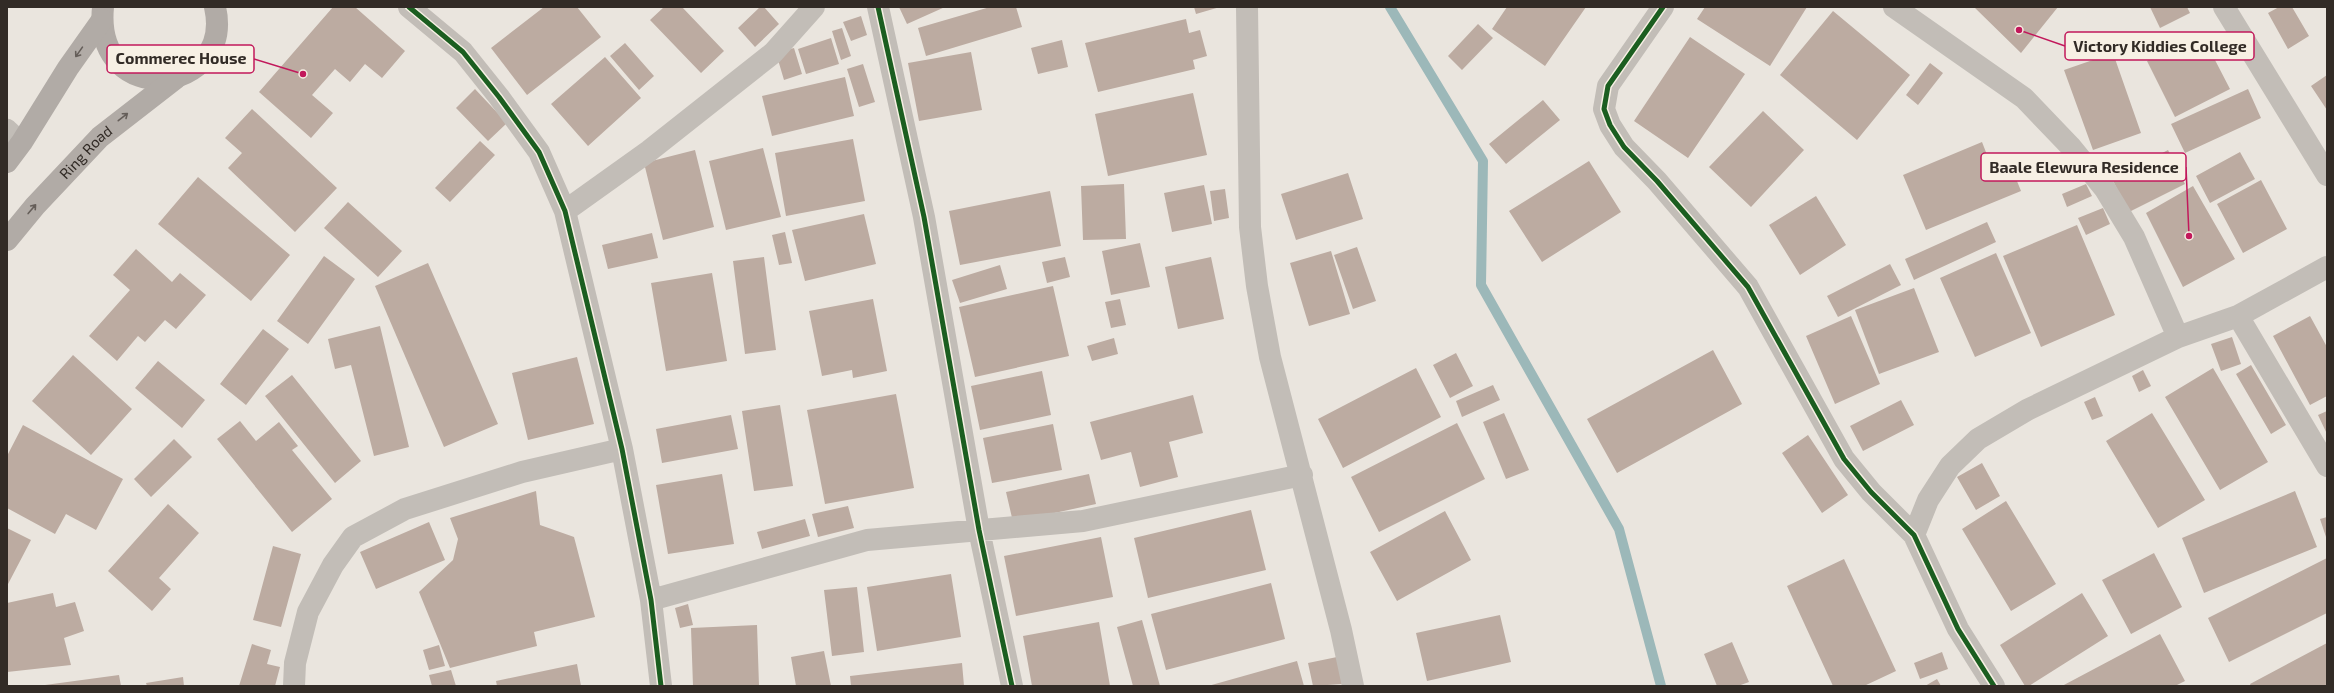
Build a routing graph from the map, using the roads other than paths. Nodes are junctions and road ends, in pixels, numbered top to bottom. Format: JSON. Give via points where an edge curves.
{"nodes":[{"id":1,"x":215,"y":7,"type":"edge"},
{"id":2,"x":224,"y":7,"type":"edge"},
{"id":3,"x":410,"y":7,"type":"edge"},
{"id":4,"x":814,"y":7,"type":"edge"},
{"id":5,"x":878,"y":7,"type":"edge"},
{"id":6,"x":1247,"y":7,"type":"edge"},
{"id":7,"x":1663,"y":7,"type":"edge"},
{"id":8,"x":1894,"y":7,"type":"edge"},
{"id":9,"x":2224,"y":7,"type":"edge"},
{"id":10,"x":103,"y":13,"type":"edge"},
{"id":11,"x":216,"y":36,"type":"junction"},
{"id":12,"x":176,"y":78,"type":"junction"},
{"id":13,"x":15,"y":135,"type":"edge"},
{"id":14,"x":7,"y":162,"type":"edge"},
{"id":15,"x":2327,"y":175,"type":"edge"},
{"id":16,"x":565,"y":211,"type":"junction"},
{"id":17,"x":7,"y":240,"type":"edge"},
{"id":18,"x":2327,"y":268,"type":"edge"},
{"id":19,"x":2238,"y":316,"type":"junction"},
{"id":20,"x":2178,"y":337,"type":"junction"},
{"id":21,"x":622,"y":449,"type":"junction"},
{"id":22,"x":2327,"y":466,"type":"edge"},
{"id":23,"x":1302,"y":475,"type":"junction"},
{"id":24,"x":979,"y":530,"type":"junction"},
{"id":25,"x":1914,"y":535,"type":"junction"},
{"id":26,"x":651,"y":600,"type":"junction"},
{"id":27,"x":294,"y":686,"type":"edge"},
{"id":28,"x":661,"y":686,"type":"edge"},
{"id":29,"x":1012,"y":686,"type":"edge"},
{"id":30,"x":1353,"y":686,"type":"edge"},
{"id":31,"x":1994,"y":686,"type":"edge"}],
"edges":[{"from":1,"to":11,"type":"main road"},
{"from":2,"to":11,"type":"main road"},
{"from":3,"to":16,"type":"street","via":[[463,52],[499,97],[539,152]]},
{"from":4,"to":16,"type":"street","via":[[772,53],[649,151]]},
{"from":5,"to":24,"type":"street","via":[[924,217]]},
{"from":6,"to":23,"type":"street","via":[[1250,227],[1270,357]]},
{"from":7,"to":25,"type":"street","via":[[1608,86],[1604,109],[1610,125],[1624,147],[1657,180],[1748,287],[1844,459],[1871,492]]},
{"from":8,"to":20,"type":"street","via":[[2024,98],[2070,146],[2105,189],[2134,237]]},
{"from":9,"to":15,"type":"street"},
{"from":10,"to":12,"type":"main road","via":[[102,27],[107,47],[118,64],[135,75],[155,80]]},
{"from":10,"to":13,"type":"main road","one_way":true,"via":[[68,68]]},
{"from":11,"to":12,"type":"main road","via":[[208,55],[193,69]]},
{"from":17,"to":12,"type":"main road","name":"Ring Road","one_way":true,"via":[[45,194],[100,137]]},
{"from":13,"to":14,"type":"main road"},
{"from":16,"to":21,"type":"street"},
{"from":18,"to":19,"type":"street"},
{"from":19,"to":20,"type":"street"},
{"from":19,"to":22,"type":"street"},
{"from":20,"to":25,"type":"street","via":[[2027,410],[1978,439],[1950,466],[1928,500]]},
{"from":21,"to":26,"type":"street"},
{"from":21,"to":27,"type":"street","via":[[522,472],[405,509],[353,538],[333,565],[308,612],[294,663]]},
{"from":23,"to":24,"type":"street","via":[[1083,521]]},
{"from":23,"to":30,"type":"street"},
{"from":24,"to":26,"type":"street","via":[[867,540]]},
{"from":24,"to":29,"type":"street"},
{"from":25,"to":31,"type":"street","via":[[1958,629]]},
{"from":26,"to":28,"type":"street"}]}
